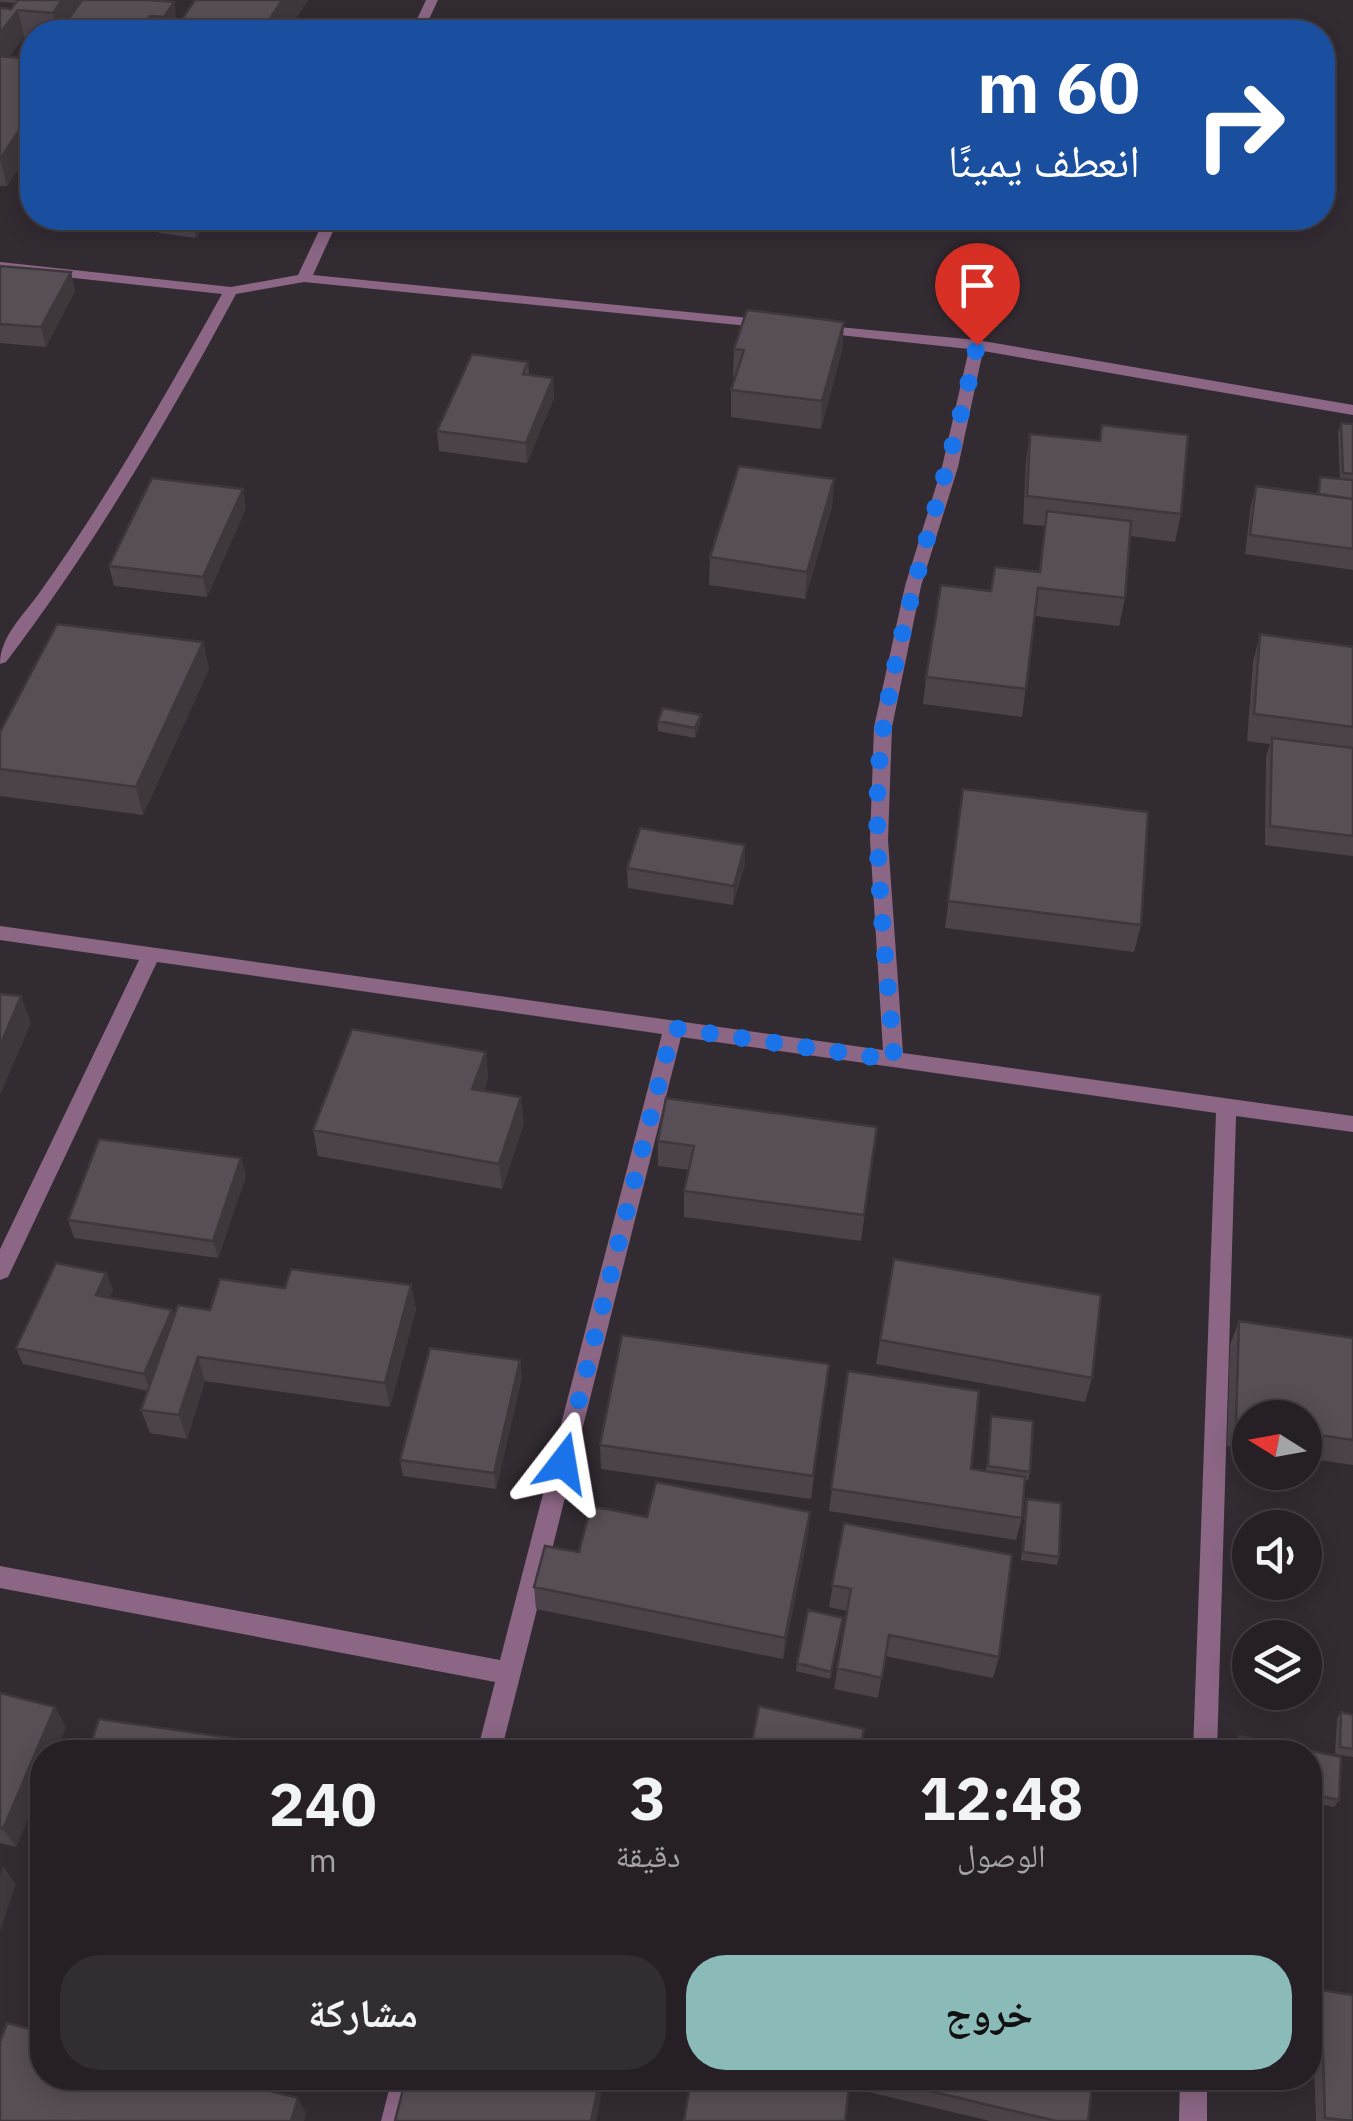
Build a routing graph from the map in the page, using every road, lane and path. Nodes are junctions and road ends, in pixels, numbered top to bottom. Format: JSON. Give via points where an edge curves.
{"nodes":[{"id":1,"x":326,"y":230,"type":"edge"},
{"id":2,"x":0,"y":266,"type":"edge"},
{"id":3,"x":304,"y":278,"type":"junction"},
{"id":4,"x":231,"y":291,"type":"junction"},
{"id":5,"x":779,"y":326,"type":"edge"},
{"id":6,"x":799,"y":328,"type":"edge"},
{"id":7,"x":977,"y":345,"type":"junction"},
{"id":8,"x":1353,"y":410,"type":"edge"},
{"id":9,"x":0,"y":658,"type":"edge"},
{"id":10,"x":0,"y":933,"type":"edge"},
{"id":11,"x":151,"y":954,"type":"junction"},
{"id":12,"x":673,"y":1028,"type":"junction"},
{"id":13,"x":894,"y":1060,"type":"junction"},
{"id":14,"x":1226,"y":1106,"type":"junction"},
{"id":15,"x":1353,"y":1124,"type":"edge"},
{"id":16,"x":0,"y":1271,"type":"edge"},
{"id":17,"x":0,"y":1577,"type":"edge"},
{"id":18,"x":510,"y":1672,"type":"junction"},
{"id":19,"x":492,"y":1740,"type":"edge"},
{"id":20,"x":1205,"y":1740,"type":"edge"},
{"id":21,"x":403,"y":2090,"type":"edge"},
{"id":22,"x":1193,"y":2090,"type":"edge"},
{"id":23,"x":395,"y":2121,"type":"edge"},
{"id":24,"x":1192,"y":2121,"type":"edge"}],
"edges":[{"from":1,"to":3,"type":"street"},
{"from":2,"to":4,"type":"street"},
{"from":3,"to":4,"type":"street"},
{"from":3,"to":5,"type":"street"},
{"from":4,"to":9,"type":"street","via":[[65,576]]},
{"from":6,"to":7,"type":"street"},
{"from":7,"to":8,"type":"street"},
{"from":7,"to":13,"type":"street","via":[[950,467],[912,586],[883,727],[879,840]]},
{"from":10,"to":11,"type":"street"},
{"from":11,"to":12,"type":"street"},
{"from":11,"to":16,"type":"street"},
{"from":12,"to":13,"type":"street"},
{"from":12,"to":18,"type":"street"},
{"from":13,"to":14,"type":"street"},
{"from":14,"to":15,"type":"street"},
{"from":14,"to":20,"type":"street"},
{"from":17,"to":18,"type":"street"},
{"from":18,"to":19,"type":"street"},
{"from":21,"to":23,"type":"street"},
{"from":22,"to":24,"type":"street"}]}
